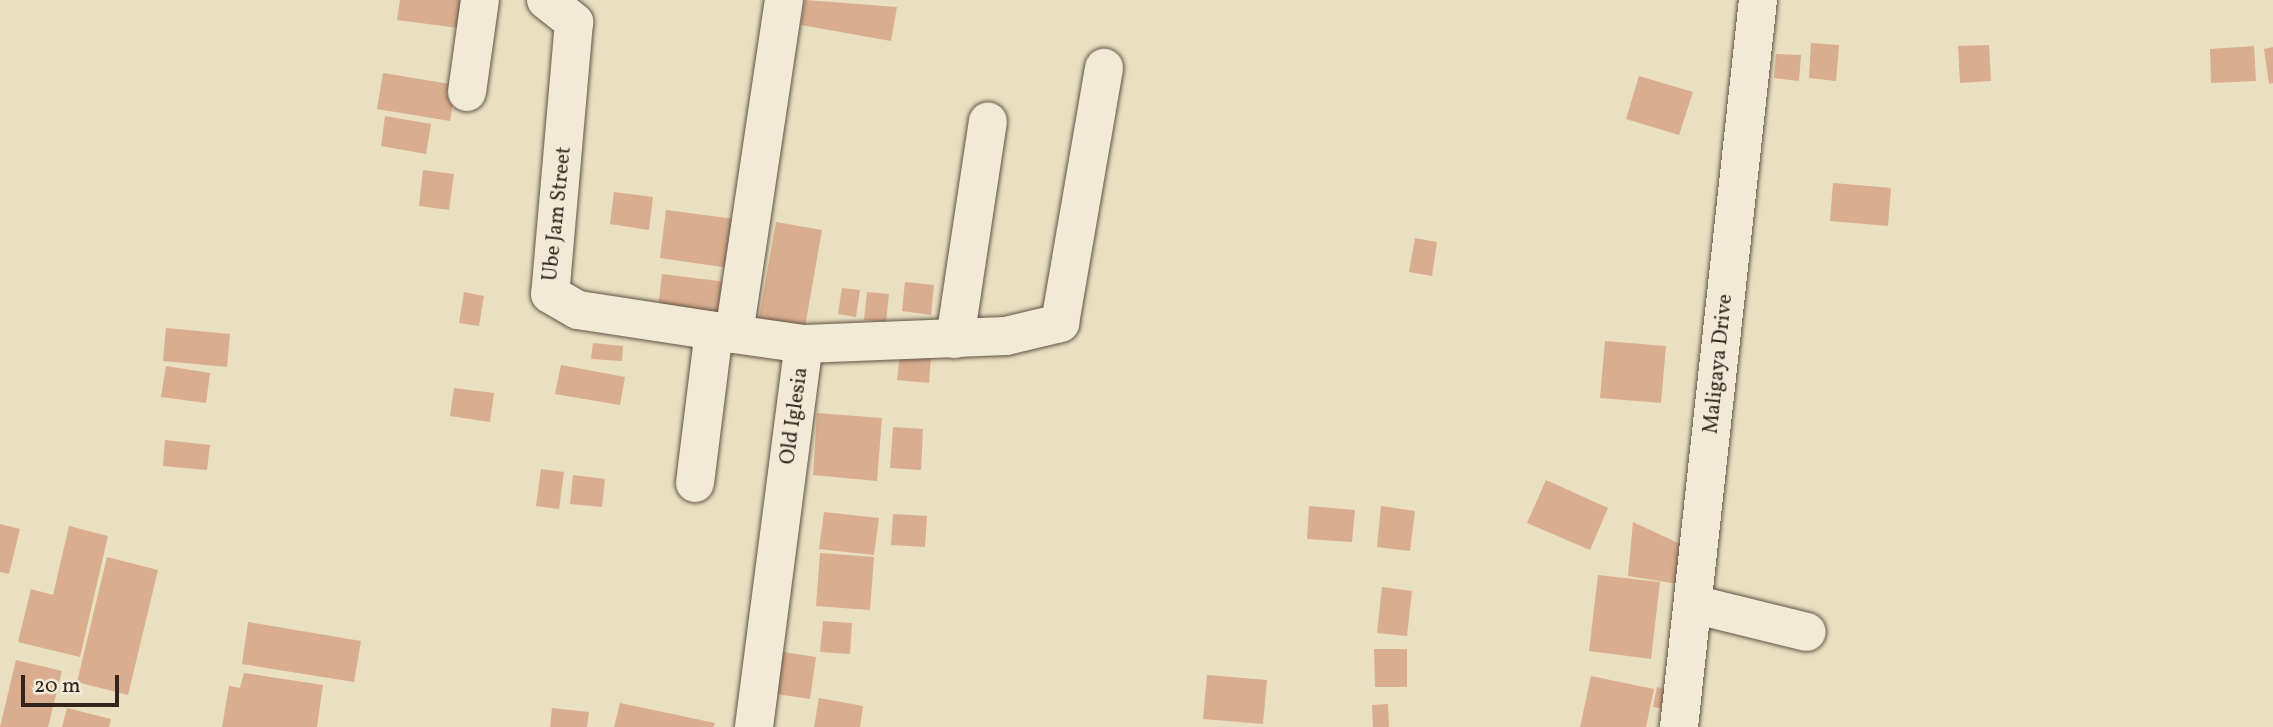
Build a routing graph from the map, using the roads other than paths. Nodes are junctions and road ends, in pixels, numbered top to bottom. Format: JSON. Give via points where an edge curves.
{"nodes":[{"id":1,"x":480,"y":0,"type":"edge"},
{"id":2,"x":546,"y":0,"type":"edge"},
{"id":3,"x":784,"y":0,"type":"edge"},
{"id":4,"x":1758,"y":0,"type":"edge"},
{"id":5,"x":1104,"y":68,"type":"dead end"},
{"id":6,"x":467,"y":92,"type":"dead end"},
{"id":7,"x":989,"y":121,"type":"dead end"},
{"id":8,"x":724,"y":333,"type":"junction"},
{"id":9,"x":955,"y":339,"type":"junction"},
{"id":10,"x":804,"y":344,"type":"junction"},
{"id":11,"x":695,"y":483,"type":"dead end"},
{"id":12,"x":1693,"y":604,"type":"junction"},
{"id":13,"x":1807,"y":632,"type":"dead end"},
{"id":14,"x":754,"y":727,"type":"edge"},
{"id":15,"x":1679,"y":727,"type":"edge"}],
"edges":[{"from":1,"to":6,"type":"street"},
{"from":2,"to":8,"type":"street","name":"Ube Jam Street","via":[[574,22],[550,294],[578,310]]},
{"from":3,"to":8,"type":"street"},
{"from":4,"to":12,"type":"street","name":"Maligaya Drive"},
{"from":5,"to":9,"type":"street","via":[[1060,323]]},
{"from":7,"to":9,"type":"street"},
{"from":8,"to":10,"type":"street","name":"Old Iglesia"},
{"from":8,"to":11,"type":"street"},
{"from":9,"to":10,"type":"street"},
{"from":10,"to":14,"type":"street","name":"Old Iglesia"},
{"from":12,"to":13,"type":"street"},
{"from":12,"to":15,"type":"street","name":"Maligaya Drive"}]}
